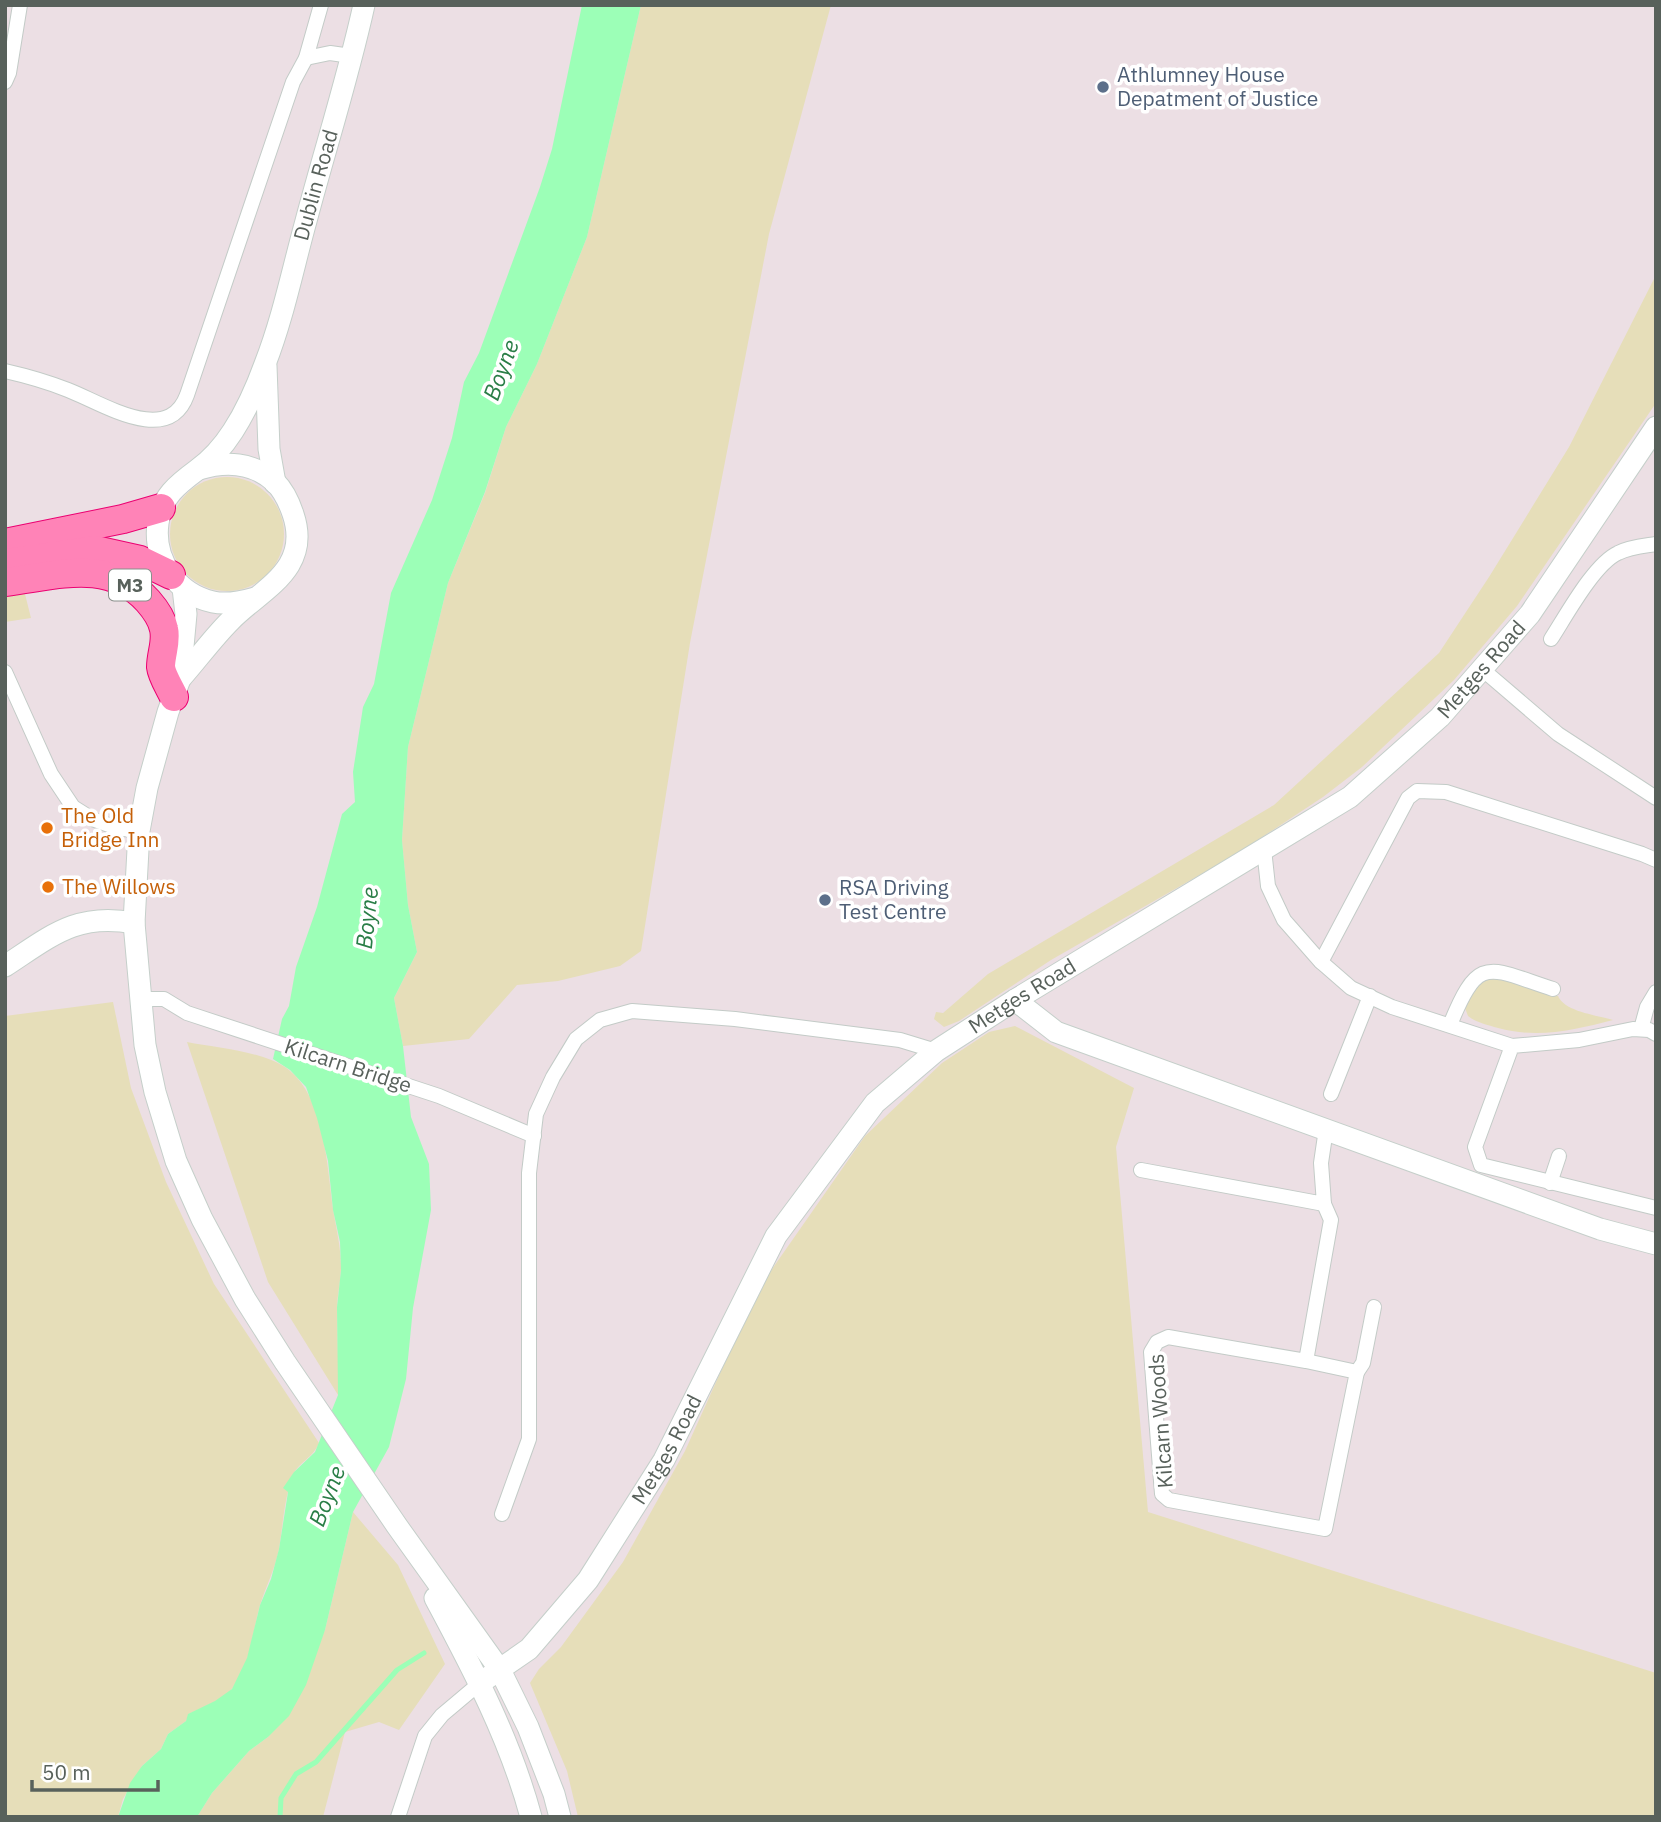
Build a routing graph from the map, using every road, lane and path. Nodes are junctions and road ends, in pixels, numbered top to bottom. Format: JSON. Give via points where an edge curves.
{"nodes":[{"id":1,"x":20,"y":5,"type":"edge"},
{"id":2,"x":321,"y":5,"type":"edge"},
{"id":3,"x":364,"y":5,"type":"edge"},
{"id":4,"x":351,"y":55,"type":"junction"},
{"id":5,"x":306,"y":58,"type":"junction"},
{"id":6,"x":5,"y":82,"type":"edge"},
{"id":7,"x":265,"y":364,"type":"junction"},
{"id":8,"x":5,"y":371,"type":"edge"},
{"id":9,"x":1656,"y":426,"type":"edge"},
{"id":10,"x":199,"y":469,"type":"junction"},
{"id":11,"x":275,"y":483,"type":"junction"},
{"id":12,"x":161,"y":508,"type":"junction"},
{"id":13,"x":5,"y":543,"type":"edge"},
{"id":14,"x":1656,"y":544,"type":"edge"},
{"id":15,"x":5,"y":563,"type":"edge"},
{"id":16,"x":5,"y":582,"type":"edge"},
{"id":17,"x":177,"y":582,"type":"junction"},
{"id":18,"x":255,"y":598,"type":"junction"},
{"id":19,"x":1551,"y":639,"type":"dead end"},
{"id":20,"x":1482,"y":669,"type":"junction"},
{"id":21,"x":5,"y":672,"type":"edge"},
{"id":22,"x":177,"y":688,"type":"junction"},
{"id":23,"x":1656,"y":798,"type":"edge"},
{"id":24,"x":139,"y":831,"type":"junction"},
{"id":25,"x":1264,"y":849,"type":"junction"},
{"id":26,"x":1656,"y":860,"type":"edge"},
{"id":27,"x":134,"y":923,"type":"junction"},
{"id":28,"x":1321,"y":962,"type":"junction"},
{"id":29,"x":5,"y":966,"type":"edge"},
{"id":30,"x":1553,"y":989,"type":"dead end"},
{"id":31,"x":1656,"y":992,"type":"edge"},
{"id":32,"x":1370,"y":996,"type":"junction"},
{"id":33,"x":140,"y":999,"type":"junction"},
{"id":34,"x":1015,"y":1000,"type":"junction"},
{"id":35,"x":1450,"y":1026,"type":"junction"},
{"id":36,"x":1641,"y":1029,"type":"junction"},
{"id":37,"x":1656,"y":1034,"type":"edge"},
{"id":38,"x":1512,"y":1046,"type":"junction"},
{"id":39,"x":936,"y":1051,"type":"junction"},
{"id":40,"x":1331,"y":1094,"type":"dead end"},
{"id":41,"x":1326,"y":1129,"type":"junction"},
{"id":42,"x":534,"y":1136,"type":"junction"},
{"id":43,"x":1559,"y":1156,"type":"dead end"},
{"id":44,"x":1141,"y":1170,"type":"dead end"},
{"id":45,"x":1549,"y":1183,"type":"junction"},
{"id":46,"x":1324,"y":1204,"type":"junction"},
{"id":47,"x":1656,"y":1208,"type":"edge"},
{"id":48,"x":1656,"y":1244,"type":"edge"},
{"id":49,"x":1374,"y":1307,"type":"dead end"},
{"id":50,"x":1306,"y":1362,"type":"junction"},
{"id":51,"x":1357,"y":1372,"type":"junction"},
{"id":52,"x":502,"y":1514,"type":"dead end"},
{"id":53,"x":397,"y":1526,"type":"junction"},
{"id":54,"x":500,"y":1670,"type":"junction"},
{"id":55,"x":480,"y":1683,"type":"junction"},
{"id":56,"x":398,"y":1817,"type":"edge"},
{"id":57,"x":531,"y":1817,"type":"edge"},
{"id":58,"x":560,"y":1817,"type":"edge"}],
"edges":[{"from":1,"to":6,"type":"street"},
{"from":2,"to":5,"type":"street"},
{"from":3,"to":4,"type":"main road","name":"Dublin Road"},
{"from":4,"to":5,"type":"street"},
{"from":4,"to":7,"type":"main road","name":"Dublin Road"},
{"from":5,"to":8,"type":"street","via":[[292,82],[179,411],[159,420],[128,416],[32,377]]},
{"from":7,"to":10,"type":"main road","via":[[234,431]]},
{"from":7,"to":11,"type":"main road"},
{"from":9,"to":20,"type":"main road","name":"Metges Road","via":[[1530,614]]},
{"from":10,"to":11,"type":"main road","via":[[229,463],[246,466]]},
{"from":10,"to":12,"type":"main road","via":[[183,479]]},
{"from":11,"to":18,"type":"main road","via":[[287,497],[297,525],[297,543],[286,572]]},
{"from":12,"to":13,"type":"highway"},
{"from":12,"to":17,"type":"main road","via":[[159,550]]},
{"from":14,"to":19,"type":"street","via":[[1617,553],[1604,563]]},
{"from":15,"to":17,"type":"highway","number":"M3","via":[[95,550],[140,560]]},
{"from":16,"to":22,"type":"highway","number":"M3","via":[[99,572],[121,579],[152,606],[164,627],[161,668]]},
{"from":17,"to":18,"type":"main road","via":[[215,603]]},
{"from":17,"to":22,"type":"main road","via":[[186,614]]},
{"from":18,"to":22,"type":"main road","via":[[229,622]]},
{"from":20,"to":23,"type":"street","via":[[1558,734]]},
{"from":20,"to":25,"type":"main road","name":"Metges Road","via":[[1440,717],[1350,797]]},
{"from":21,"to":24,"type":"street","via":[[51,774],[74,807],[92,819]]},
{"from":22,"to":24,"type":"main road","via":[[153,762]]},
{"from":24,"to":27,"type":"main road"},
{"from":25,"to":28,"type":"street","via":[[1268,886],[1284,920]]},
{"from":25,"to":34,"type":"main road","name":"Metges Road"},
{"from":26,"to":28,"type":"street","via":[[1446,792],[1417,791],[1408,798]]},
{"from":27,"to":29,"type":"main road","via":[[90,920],[47,939]]},
{"from":27,"to":33,"type":"main road"},
{"from":28,"to":32,"type":"street","via":[[1351,988]]},
{"from":30,"to":35,"type":"street","via":[[1487,971],[1473,979]]},
{"from":31,"to":36,"type":"street"},
{"from":32,"to":35,"type":"street"},
{"from":32,"to":40,"type":"street"},
{"from":33,"to":42,"type":"street","name":"Kilcarn Bridge","via":[[164,999],[187,1013],[430,1093]]},
{"from":33,"to":53,"type":"main road","via":[[155,1092],[176,1161],[202,1219],[285,1362]]},
{"from":34,"to":39,"type":"main road","name":"Metges Road"},
{"from":34,"to":41,"type":"main road","via":[[1056,1032]]},
{"from":35,"to":38,"type":"street"},
{"from":36,"to":37,"type":"street"},
{"from":36,"to":38,"type":"street"},
{"from":38,"to":45,"type":"street","via":[[1475,1147],[1480,1165]]},
{"from":39,"to":42,"type":"street","via":[[900,1040],[735,1018],[632,1011],[600,1020],[576,1039],[536,1114]]},
{"from":39,"to":54,"type":"main road","name":"Metges Road","via":[[875,1103],[776,1236],[664,1460],[588,1580],[529,1649]]},
{"from":41,"to":46,"type":"street","via":[[1321,1163]]},
{"from":41,"to":48,"type":"main road","via":[[1600,1229]]},
{"from":42,"to":52,"type":"street","via":[[529,1173],[529,1439]]},
{"from":43,"to":45,"type":"street"},
{"from":44,"to":46,"type":"street"},
{"from":45,"to":47,"type":"street"},
{"from":46,"to":50,"type":"street","via":[[1331,1220]]},
{"from":49,"to":51,"type":"street","name":"Kilcarn Woods","via":[[1363,1363]]},
{"from":50,"to":51,"type":"street","name":"Kilcarn Woods"},
{"from":50,"to":51,"type":"street","name":"Kilcarn Woods","via":[[1168,1337],[1157,1342],[1151,1352],[1162,1494],[1169,1500],[1325,1529]]},
{"from":53,"to":54,"type":"main road"},
{"from":53,"to":55,"type":"main road"},
{"from":54,"to":55,"type":"main road","name":"Metges Road"},
{"from":54,"to":58,"type":"main road","via":[[528,1727]]},
{"from":55,"to":56,"type":"street","via":[[425,1736]]},
{"from":55,"to":57,"type":"main road","via":[[519,1773]]}]}
